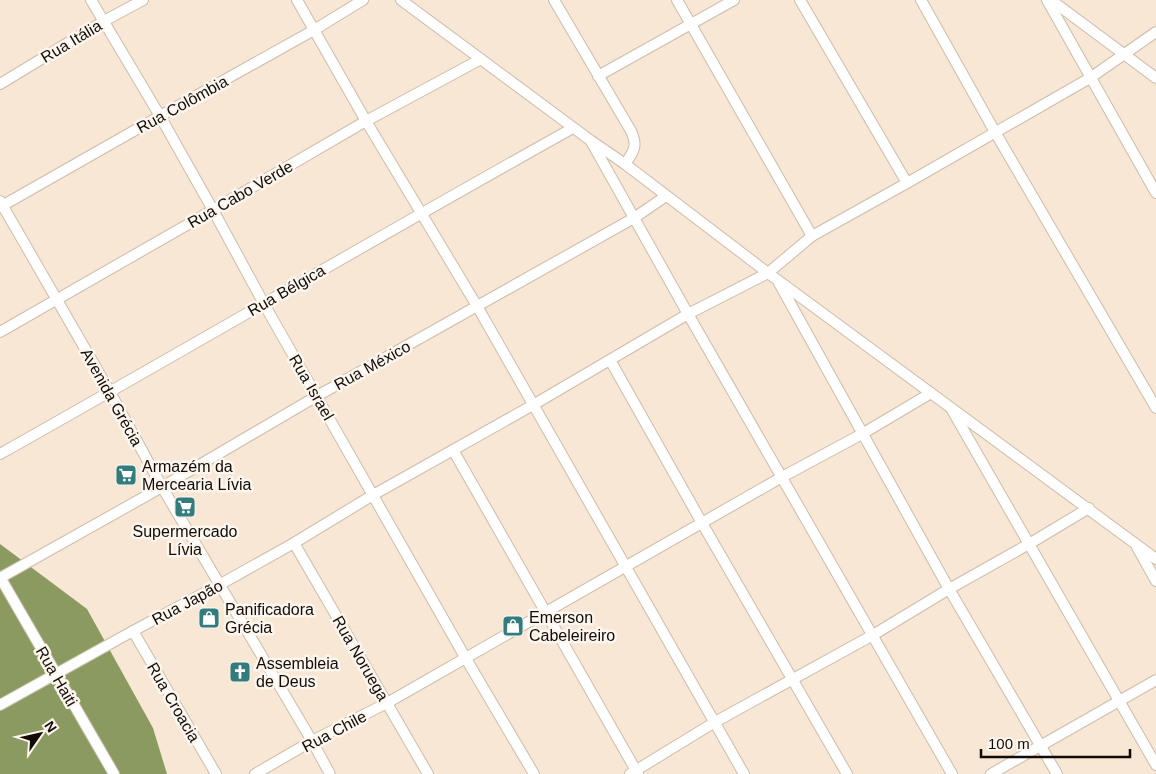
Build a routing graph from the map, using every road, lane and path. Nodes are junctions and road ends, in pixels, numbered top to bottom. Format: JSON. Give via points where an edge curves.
{"nodes":[{"id":1,"x":91,"y":0,"type":"edge"},
{"id":2,"x":143,"y":0,"type":"edge"},
{"id":3,"x":297,"y":0,"type":"edge"},
{"id":4,"x":363,"y":0,"type":"edge"},
{"id":5,"x":401,"y":0,"type":"edge"},
{"id":6,"x":554,"y":0,"type":"edge"},
{"id":7,"x":678,"y":0,"type":"edge"},
{"id":8,"x":734,"y":0,"type":"edge"},
{"id":9,"x":800,"y":0,"type":"edge"},
{"id":10,"x":921,"y":0,"type":"edge"},
{"id":11,"x":1047,"y":0,"type":"edge"},
{"id":12,"x":1051,"y":0,"type":"edge"},
{"id":13,"x":104,"y":22,"type":"junction"},
{"id":14,"x":691,"y":24,"type":"junction"},
{"id":15,"x":314,"y":30,"type":"junction"},
{"id":16,"x":1156,"y":32,"type":"edge"},
{"id":17,"x":1124,"y":54,"type":"junction"},
{"id":18,"x":481,"y":59,"type":"junction"},
{"id":19,"x":598,"y":76,"type":"junction"},
{"id":20,"x":1090,"y":78,"type":"junction"},
{"id":21,"x":1156,"y":78,"type":"edge"},
{"id":22,"x":0,"y":84,"type":"edge"},
{"id":23,"x":160,"y":116,"type":"junction"},
{"id":24,"x":366,"y":121,"type":"junction"},
{"id":25,"x":573,"y":128,"type":"junction"},
{"id":26,"x":995,"y":132,"type":"junction"},
{"id":27,"x":590,"y":140,"type":"junction"},
{"id":28,"x":625,"y":164,"type":"junction"},
{"id":29,"x":907,"y":183,"type":"junction"},
{"id":30,"x":1156,"y":193,"type":"edge"},
{"id":31,"x":666,"y":196,"type":"junction"},
{"id":32,"x":1,"y":205,"type":"edge"},
{"id":33,"x":214,"y":210,"type":"junction"},
{"id":34,"x":421,"y":213,"type":"junction"},
{"id":35,"x":634,"y":218,"type":"junction"},
{"id":36,"x":812,"y":236,"type":"junction"},
{"id":37,"x":768,"y":273,"type":"junction"},
{"id":38,"x":777,"y":280,"type":"junction"},
{"id":39,"x":56,"y":299,"type":"junction"},
{"id":40,"x":264,"y":304,"type":"junction"},
{"id":41,"x":477,"y":306,"type":"junction"},
{"id":42,"x":688,"y":314,"type":"junction"},
{"id":43,"x":0,"y":332,"type":"edge"},
{"id":44,"x":610,"y":360,"type":"junction"},
{"id":45,"x":110,"y":392,"type":"junction"},
{"id":46,"x":930,"y":394,"type":"junction"},
{"id":47,"x":317,"y":396,"type":"junction"},
{"id":48,"x":533,"y":405,"type":"junction"},
{"id":49,"x":951,"y":407,"type":"junction"},
{"id":50,"x":1156,"y":408,"type":"edge"},
{"id":51,"x":862,"y":434,"type":"junction"},
{"id":52,"x":453,"y":450,"type":"junction"},
{"id":53,"x":0,"y":454,"type":"edge"},
{"id":54,"x":782,"y":477,"type":"junction"},
{"id":55,"x":162,"y":487,"type":"junction"},
{"id":56,"x":373,"y":495,"type":"junction"},
{"id":57,"x":1089,"y":508,"type":"junction"},
{"id":58,"x":702,"y":523,"type":"junction"},
{"id":59,"x":294,"y":542,"type":"junction"},
{"id":60,"x":1028,"y":544,"type":"junction"},
{"id":61,"x":1136,"y":544,"type":"junction"},
{"id":62,"x":1156,"y":559,"type":"edge"},
{"id":63,"x":626,"y":567,"type":"junction"},
{"id":64,"x":0,"y":578,"type":"edge"},
{"id":65,"x":1156,"y":581,"type":"edge"},
{"id":66,"x":219,"y":585,"type":"junction"},
{"id":67,"x":949,"y":589,"type":"junction"},
{"id":68,"x":545,"y":612,"type":"junction"},
{"id":69,"x":133,"y":630,"type":"junction"},
{"id":70,"x":873,"y":635,"type":"junction"},
{"id":71,"x":466,"y":658,"type":"junction"},
{"id":72,"x":56,"y":674,"type":"junction"},
{"id":73,"x":792,"y":679,"type":"junction"},
{"id":74,"x":1156,"y":680,"type":"edge"},
{"id":75,"x":1119,"y":701,"type":"junction"},
{"id":76,"x":387,"y":703,"type":"junction"},
{"id":77,"x":0,"y":705,"type":"edge"},
{"id":78,"x":715,"y":722,"type":"junction"},
{"id":79,"x":312,"y":742,"type":"junction"},
{"id":80,"x":1041,"y":746,"type":"junction"},
{"id":81,"x":1156,"y":765,"type":"edge"},
{"id":82,"x":635,"y":773,"type":"edge"},
{"id":83,"x":114,"y":774,"type":"edge"},
{"id":84,"x":216,"y":774,"type":"edge"},
{"id":85,"x":255,"y":774,"type":"edge"},
{"id":86,"x":330,"y":774,"type":"edge"},
{"id":87,"x":428,"y":774,"type":"edge"},
{"id":88,"x":534,"y":774,"type":"edge"},
{"id":89,"x":744,"y":774,"type":"edge"},
{"id":90,"x":847,"y":774,"type":"edge"},
{"id":91,"x":952,"y":774,"type":"edge"},
{"id":92,"x":991,"y":774,"type":"edge"},
{"id":93,"x":1057,"y":774,"type":"edge"}],
"edges":[{"from":1,"to":13,"type":"street","name":"Rua Israel"},
{"from":2,"to":13,"type":"street","name":"Rua Itália"},
{"from":3,"to":15,"type":"street"},
{"from":4,"to":15,"type":"street","name":"Rua Colômbia"},
{"from":5,"to":18,"type":"street"},
{"from":6,"to":19,"type":"street"},
{"from":7,"to":14,"type":"street"},
{"from":8,"to":14,"type":"street"},
{"from":9,"to":29,"type":"street"},
{"from":10,"to":26,"type":"street"},
{"from":11,"to":20,"type":"street"},
{"from":12,"to":17,"type":"street"},
{"from":13,"to":22,"type":"street","name":"Rua Itália"},
{"from":13,"to":23,"type":"street","name":"Rua Israel"},
{"from":14,"to":19,"type":"street"},
{"from":14,"to":36,"type":"street"},
{"from":15,"to":23,"type":"street","name":"Rua Colômbia"},
{"from":15,"to":24,"type":"street"},
{"from":16,"to":17,"type":"street","name":"Rua Japão"},
{"from":17,"to":20,"type":"street","name":"Rua Japão"},
{"from":17,"to":21,"type":"street"},
{"from":18,"to":24,"type":"street","name":"Rua Cabo Verde"},
{"from":18,"to":25,"type":"street"},
{"from":19,"to":28,"type":"street","via":[[635,140],[635,148]]},
{"from":20,"to":26,"type":"street","name":"Rua Japão"},
{"from":20,"to":30,"type":"street"},
{"from":23,"to":32,"type":"street","name":"Rua Colômbia"},
{"from":23,"to":33,"type":"street","name":"Rua Israel"},
{"from":24,"to":33,"type":"street","name":"Rua Cabo Verde"},
{"from":24,"to":34,"type":"street"},
{"from":25,"to":27,"type":"street"},
{"from":25,"to":34,"type":"street","name":"Rua Bélgica"},
{"from":26,"to":29,"type":"street","name":"Rua Japão"},
{"from":26,"to":50,"type":"street"},
{"from":27,"to":28,"type":"street"},
{"from":27,"to":35,"type":"street"},
{"from":28,"to":31,"type":"street"},
{"from":29,"to":36,"type":"street","name":"Rua Japão"},
{"from":31,"to":35,"type":"street","name":"Rua México"},
{"from":31,"to":37,"type":"street"},
{"from":32,"to":39,"type":"street","name":"Avenida Grécia"},
{"from":33,"to":39,"type":"street","name":"Rua Cabo Verde"},
{"from":33,"to":40,"type":"street","name":"Rua Israel"},
{"from":34,"to":40,"type":"street","name":"Rua Bélgica"},
{"from":34,"to":41,"type":"street"},
{"from":35,"to":41,"type":"street","name":"Rua México"},
{"from":35,"to":42,"type":"street"},
{"from":36,"to":37,"type":"street","name":"Rua Japão"},
{"from":37,"to":38,"type":"street"},
{"from":37,"to":42,"type":"street","name":"Rua Japão"},
{"from":38,"to":46,"type":"street"},
{"from":38,"to":51,"type":"street"},
{"from":39,"to":43,"type":"street","name":"Rua Cabo Verde"},
{"from":39,"to":45,"type":"street","name":"Avenida Grécia"},
{"from":40,"to":45,"type":"street","name":"Rua Bélgica"},
{"from":40,"to":47,"type":"street","name":"Rua Israel"},
{"from":41,"to":47,"type":"street","name":"Rua México"},
{"from":41,"to":48,"type":"street"},
{"from":42,"to":44,"type":"street","name":"Rua Japão"},
{"from":42,"to":54,"type":"street"},
{"from":44,"to":48,"type":"street","name":"Rua Japão"},
{"from":44,"to":58,"type":"street"},
{"from":45,"to":53,"type":"street","name":"Rua Bélgica"},
{"from":45,"to":55,"type":"street","name":"Avenida Grécia"},
{"from":46,"to":49,"type":"street"},
{"from":46,"to":51,"type":"street","name":"Rua Chile"},
{"from":47,"to":55,"type":"street","name":"Rua México"},
{"from":47,"to":56,"type":"street","name":"Rua Israel"},
{"from":48,"to":52,"type":"street","name":"Rua Japão"},
{"from":48,"to":63,"type":"street"},
{"from":49,"to":57,"type":"street"},
{"from":49,"to":60,"type":"street"},
{"from":51,"to":54,"type":"street","name":"Rua Chile"},
{"from":51,"to":67,"type":"street"},
{"from":52,"to":56,"type":"street","name":"Rua Japão"},
{"from":52,"to":68,"type":"street"},
{"from":54,"to":58,"type":"street","name":"Rua Chile"},
{"from":54,"to":70,"type":"street"},
{"from":55,"to":64,"type":"street","name":"Rua México"},
{"from":55,"to":66,"type":"street","name":"Avenida Grécia"},
{"from":56,"to":59,"type":"street","name":"Rua Japão"},
{"from":56,"to":71,"type":"street","name":"Rua Israel"},
{"from":57,"to":60,"type":"street"},
{"from":57,"to":61,"type":"street"},
{"from":58,"to":63,"type":"street","name":"Rua Chile"},
{"from":58,"to":73,"type":"street"},
{"from":59,"to":66,"type":"street","name":"Rua Japão"},
{"from":59,"to":76,"type":"street","name":"Rua Noruega"},
{"from":60,"to":67,"type":"street"},
{"from":60,"to":75,"type":"street"},
{"from":61,"to":62,"type":"street"},
{"from":61,"to":65,"type":"street"},
{"from":63,"to":68,"type":"street","name":"Rua Chile"},
{"from":63,"to":78,"type":"street"},
{"from":64,"to":72,"type":"street","name":"Rua Haiti"},
{"from":66,"to":69,"type":"street","name":"Rua Japão"},
{"from":66,"to":79,"type":"street","name":"Avenida Grécia"},
{"from":67,"to":70,"type":"street"},
{"from":67,"to":80,"type":"street"},
{"from":68,"to":71,"type":"street","name":"Rua Chile"},
{"from":68,"to":82,"type":"street"},
{"from":69,"to":72,"type":"street","name":"Rua Japão"},
{"from":69,"to":84,"type":"street","name":"Rua Croacia"},
{"from":70,"to":73,"type":"street"},
{"from":70,"to":91,"type":"street"},
{"from":71,"to":76,"type":"street","name":"Rua Chile"},
{"from":71,"to":88,"type":"street","name":"Rua Israel"},
{"from":72,"to":77,"type":"street","name":"Rua Japão"},
{"from":72,"to":83,"type":"street","name":"Rua Haiti"},
{"from":73,"to":78,"type":"street"},
{"from":73,"to":90,"type":"street"},
{"from":74,"to":75,"type":"street"},
{"from":75,"to":80,"type":"street"},
{"from":75,"to":81,"type":"street"},
{"from":76,"to":79,"type":"street","name":"Rua Chile"},
{"from":76,"to":87,"type":"street","name":"Rua Noruega"},
{"from":78,"to":82,"type":"street"},
{"from":78,"to":89,"type":"street"},
{"from":79,"to":85,"type":"street","name":"Rua Chile"},
{"from":79,"to":86,"type":"street","name":"Avenida Grécia"},
{"from":80,"to":92,"type":"street"},
{"from":80,"to":93,"type":"street"}]}
